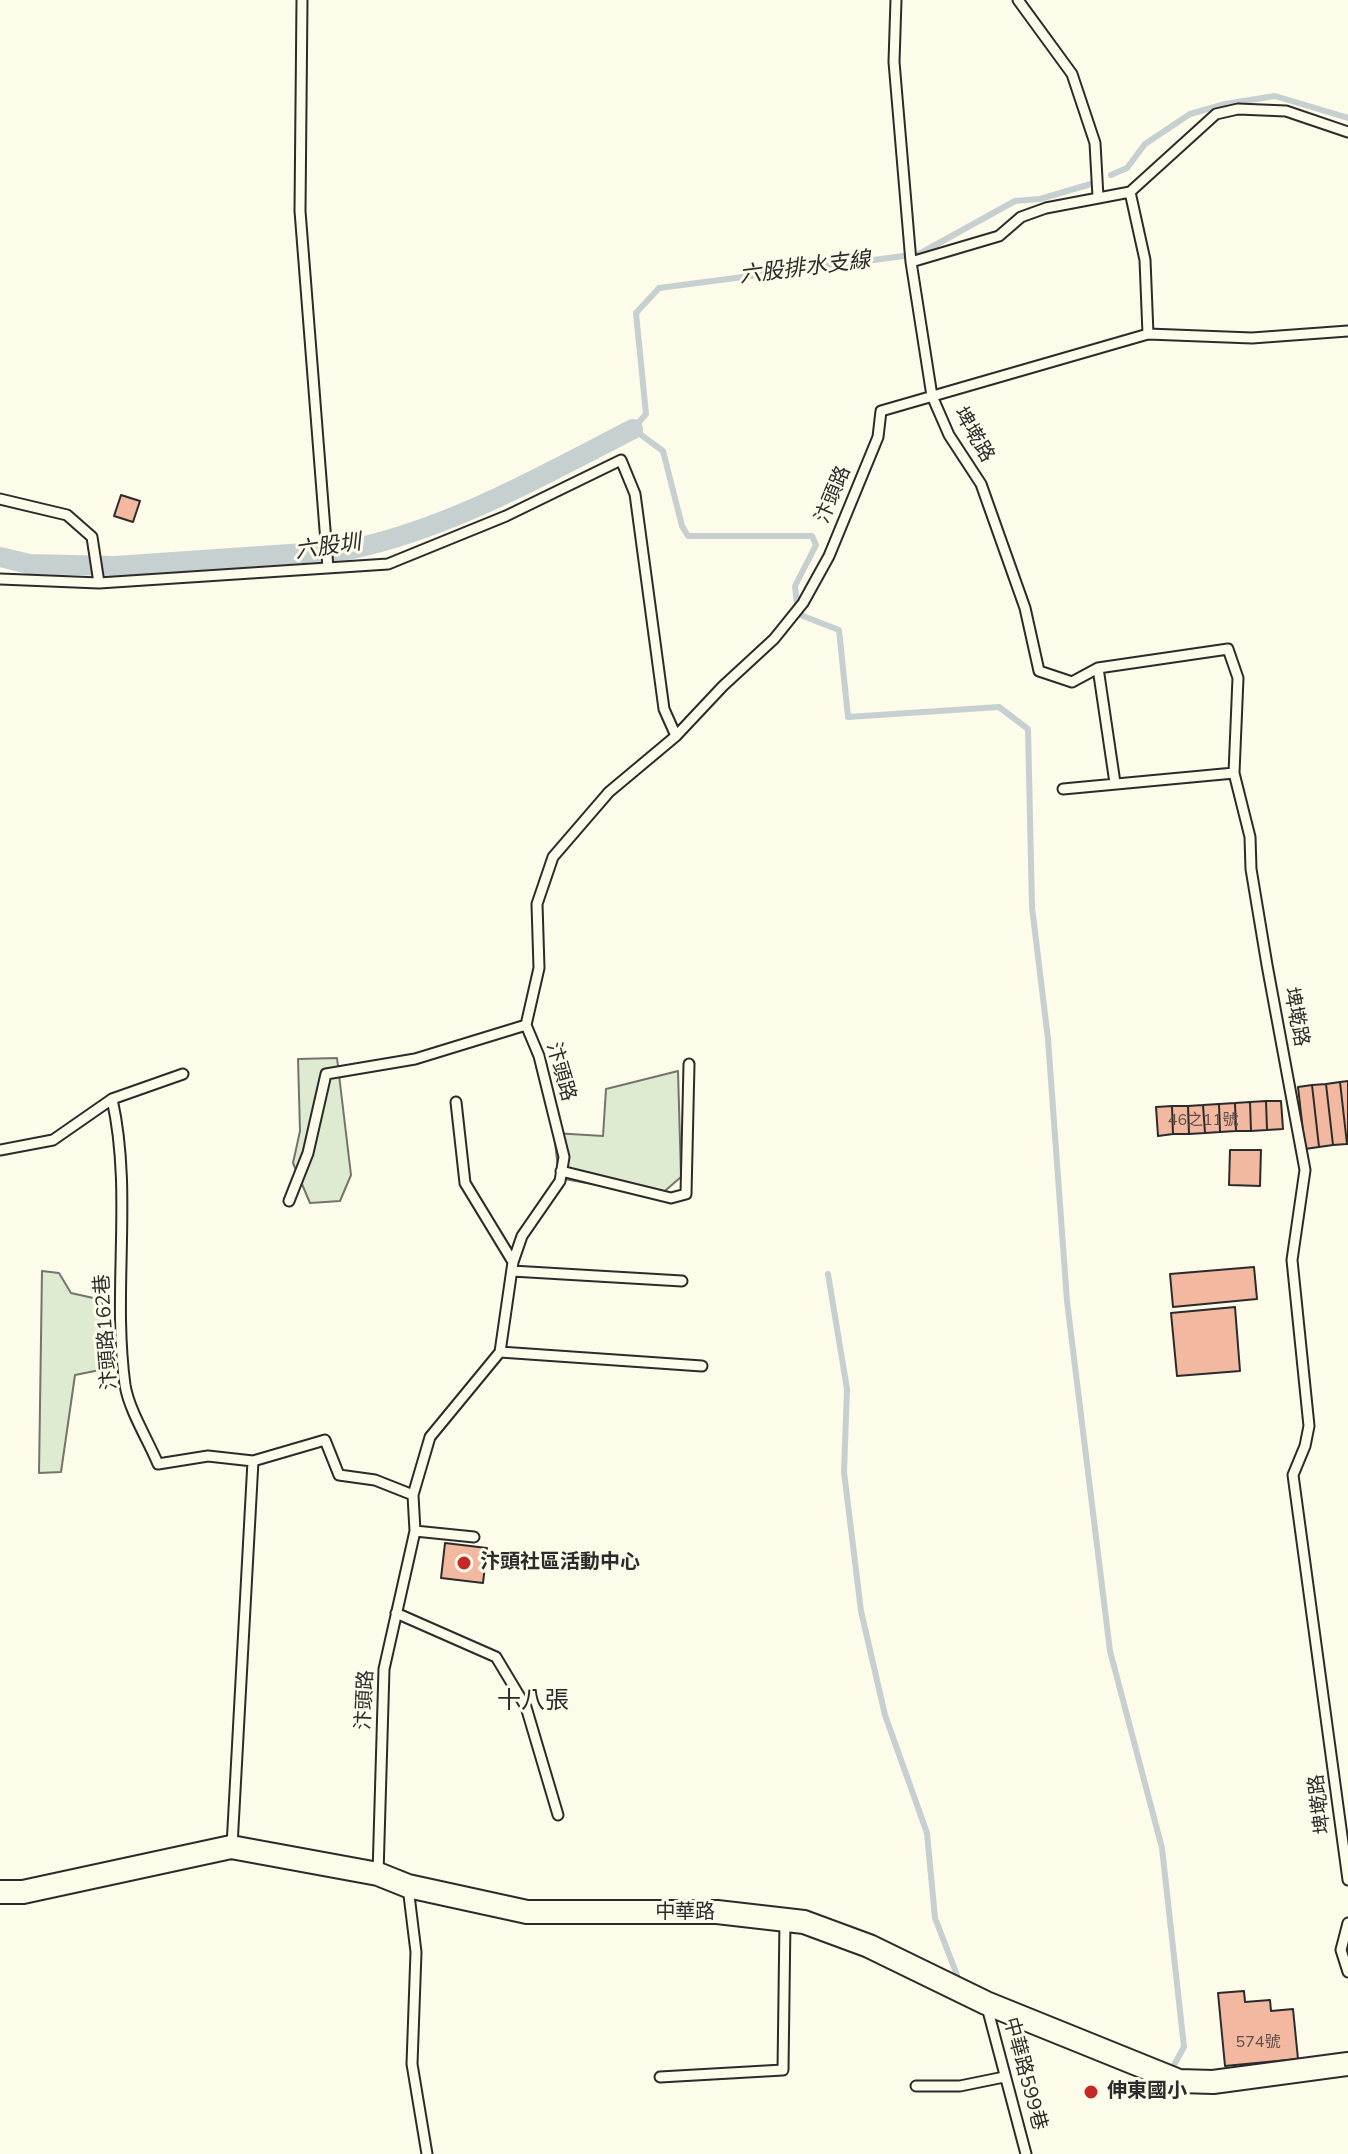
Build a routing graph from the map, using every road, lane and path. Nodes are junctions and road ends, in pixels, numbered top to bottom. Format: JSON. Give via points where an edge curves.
{"nodes":[{"id":1,"x":302,"y":0,"type":"edge"},
{"id":2,"x":896,"y":0,"type":"edge"},
{"id":3,"x":1018,"y":0,"type":"edge"},
{"id":4,"x":1348,"y":132,"type":"edge"},
{"id":5,"x":1130,"y":192,"type":"junction"},
{"id":6,"x":1098,"y":197,"type":"junction"},
{"id":7,"x":911,"y":262,"type":"junction"},
{"id":8,"x":1348,"y":331,"type":"edge"},
{"id":9,"x":1148,"y":334,"type":"junction"},
{"id":10,"x":932,"y":396,"type":"junction"},
{"id":11,"x":0,"y":499,"type":"edge"},
{"id":12,"x":327,"y":563,"type":"junction"},
{"id":13,"x":98,"y":578,"type":"junction"},
{"id":14,"x":0,"y":579,"type":"edge"},
{"id":15,"x":1098,"y":668,"type":"junction"},
{"id":16,"x":676,"y":736,"type":"junction"},
{"id":17,"x":1234,"y":773,"type":"junction"},
{"id":18,"x":1115,"y":783,"type":"junction"},
{"id":19,"x":1063,"y":789,"type":"dead end"},
{"id":20,"x":526,"y":1025,"type":"junction"},
{"id":21,"x":689,"y":1064,"type":"dead end"},
{"id":22,"x":183,"y":1074,"type":"dead end"},
{"id":23,"x":112,"y":1099,"type":"junction"},
{"id":24,"x":456,"y":1102,"type":"dead end"},
{"id":25,"x":0,"y":1150,"type":"edge"},
{"id":26,"x":561,"y":1171,"type":"junction"},
{"id":27,"x":289,"y":1201,"type":"dead end"},
{"id":28,"x":513,"y":1267,"type":"junction"},
{"id":29,"x":682,"y":1281,"type":"dead end"},
{"id":30,"x":500,"y":1352,"type":"junction"},
{"id":31,"x":702,"y":1366,"type":"dead end"},
{"id":32,"x":253,"y":1461,"type":"junction"},
{"id":33,"x":413,"y":1495,"type":"junction"},
{"id":34,"x":415,"y":1531,"type":"junction"},
{"id":35,"x":474,"y":1537,"type":"dead end"},
{"id":36,"x":396,"y":1613,"type":"junction"},
{"id":37,"x":558,"y":1815,"type":"dead end"},
{"id":38,"x":231,"y":1847,"type":"junction"},
{"id":39,"x":378,"y":1874,"type":"junction"},
{"id":40,"x":1348,"y":1880,"type":"edge"},
{"id":41,"x":408,"y":1886,"type":"junction"},
{"id":42,"x":0,"y":1892,"type":"edge"},
{"id":43,"x":785,"y":1920,"type":"junction"},
{"id":44,"x":1348,"y":1923,"type":"edge"},
{"id":45,"x":1348,"y":1972,"type":"edge"},
{"id":46,"x":986,"y":2003,"type":"junction"},
{"id":47,"x":1348,"y":2064,"type":"edge"},
{"id":48,"x":660,"y":2077,"type":"dead end"},
{"id":49,"x":1004,"y":2077,"type":"junction"},
{"id":50,"x":916,"y":2086,"type":"dead end"},
{"id":51,"x":427,"y":2154,"type":"edge"},
{"id":52,"x":1026,"y":2154,"type":"edge"}],
"edges":[{"from":1,"to":12,"type":"lane","via":[[300,211]]},
{"from":2,"to":7,"type":"lane","name":"埤墘路","via":[[894,62]]},
{"from":3,"to":6,"type":"lane","via":[[1072,74],[1095,143]]},
{"from":4,"to":5,"type":"lane","via":[[1286,111],[1238,109],[1216,114]]},
{"from":5,"to":6,"type":"lane"},
{"from":5,"to":9,"type":"lane","via":[[1145,260]]},
{"from":6,"to":7,"type":"lane","via":[[1046,208],[1021,217],[999,236]]},
{"from":7,"to":10,"type":"lane","name":"埤墘路"},
{"from":8,"to":9,"type":"lane","name":"埤墘路","via":[[1252,338]]},
{"from":9,"to":10,"type":"lane","name":"埤墘路"},
{"from":10,"to":15,"type":"lane","name":"埤墘路","via":[[949,435],[981,484],[1025,608],[1039,671],[1072,682]]},
{"from":10,"to":16,"type":"lane","name":"汴頭路","via":[[881,411],[878,437],[829,556],[803,603]]},
{"from":11,"to":13,"type":"lane","via":[[67,515],[92,537]]},
{"from":12,"to":13,"type":"lane"},
{"from":12,"to":16,"type":"lane","via":[[388,564],[506,516],[621,460],[635,494],[664,709]]},
{"from":13,"to":14,"type":"lane"},
{"from":15,"to":17,"type":"lane","name":"埤墘路","via":[[1228,649],[1238,678]]},
{"from":15,"to":18,"type":"lane"},
{"from":16,"to":20,"type":"lane","name":"汴頭路","via":[[609,792],[553,857],[537,904],[539,968]]},
{"from":17,"to":18,"type":"lane"},
{"from":17,"to":40,"type":"lane","name":"埤墘路","via":[[1250,837],[1251,869],[1305,1170],[1292,1260],[1309,1426],[1293,1475]]},
{"from":18,"to":19,"type":"lane"},
{"from":20,"to":26,"type":"lane","name":"汴頭路","via":[[564,1157]]},
{"from":20,"to":27,"type":"lane","via":[[415,1059],[326,1074],[308,1153]]},
{"from":21,"to":26,"type":"lane","via":[[686,1194],[671,1198]]},
{"from":22,"to":23,"type":"lane"},
{"from":23,"to":25,"type":"lane","via":[[53,1140]]},
{"from":23,"to":32,"type":"lane","name":"汴頭路162巷","via":[[122,1143],[125,1388],[158,1464],[208,1456]]},
{"from":24,"to":28,"type":"lane","via":[[465,1183]]},
{"from":26,"to":28,"type":"lane","name":"汴頭路","via":[[548,1202],[522,1236]]},
{"from":28,"to":29,"type":"lane"},
{"from":28,"to":30,"type":"lane","name":"汴頭路"},
{"from":30,"to":31,"type":"lane"},
{"from":30,"to":33,"type":"lane","name":"汴頭路","via":[[430,1437]]},
{"from":32,"to":33,"type":"lane","name":"汴頭路162巷","via":[[325,1440],[339,1475],[375,1480]]},
{"from":32,"to":38,"type":"lane"},
{"from":33,"to":34,"type":"lane","name":"汴頭路"},
{"from":34,"to":35,"type":"lane"},
{"from":34,"to":36,"type":"lane","name":"汴頭路"},
{"from":36,"to":37,"type":"lane","via":[[496,1657],[526,1707]]},
{"from":36,"to":39,"type":"lane","name":"汴頭路","via":[[384,1669]]},
{"from":38,"to":39,"type":"street","name":"中華路"},
{"from":38,"to":42,"type":"street","name":"中華路","via":[[23,1892]]},
{"from":39,"to":41,"type":"street","name":"中華路"},
{"from":41,"to":43,"type":"street","name":"中華路","via":[[527,1912],[717,1912]]},
{"from":41,"to":51,"type":"lane","via":[[416,1952],[412,2064]]},
{"from":43,"to":46,"type":"street","name":"中華路","via":[[869,1946]]},
{"from":43,"to":48,"type":"lane","via":[[783,2070]]},
{"from":44,"to":45,"type":"lane","via":[[1341,1950]]},
{"from":46,"to":47,"type":"street","name":"中華路","via":[[1179,2081],[1213,2082]]},
{"from":46,"to":49,"type":"lane","name":"中華路599巷"},
{"from":49,"to":50,"type":"lane","via":[[960,2086]]},
{"from":49,"to":52,"type":"lane","name":"中華路599巷"}]}
